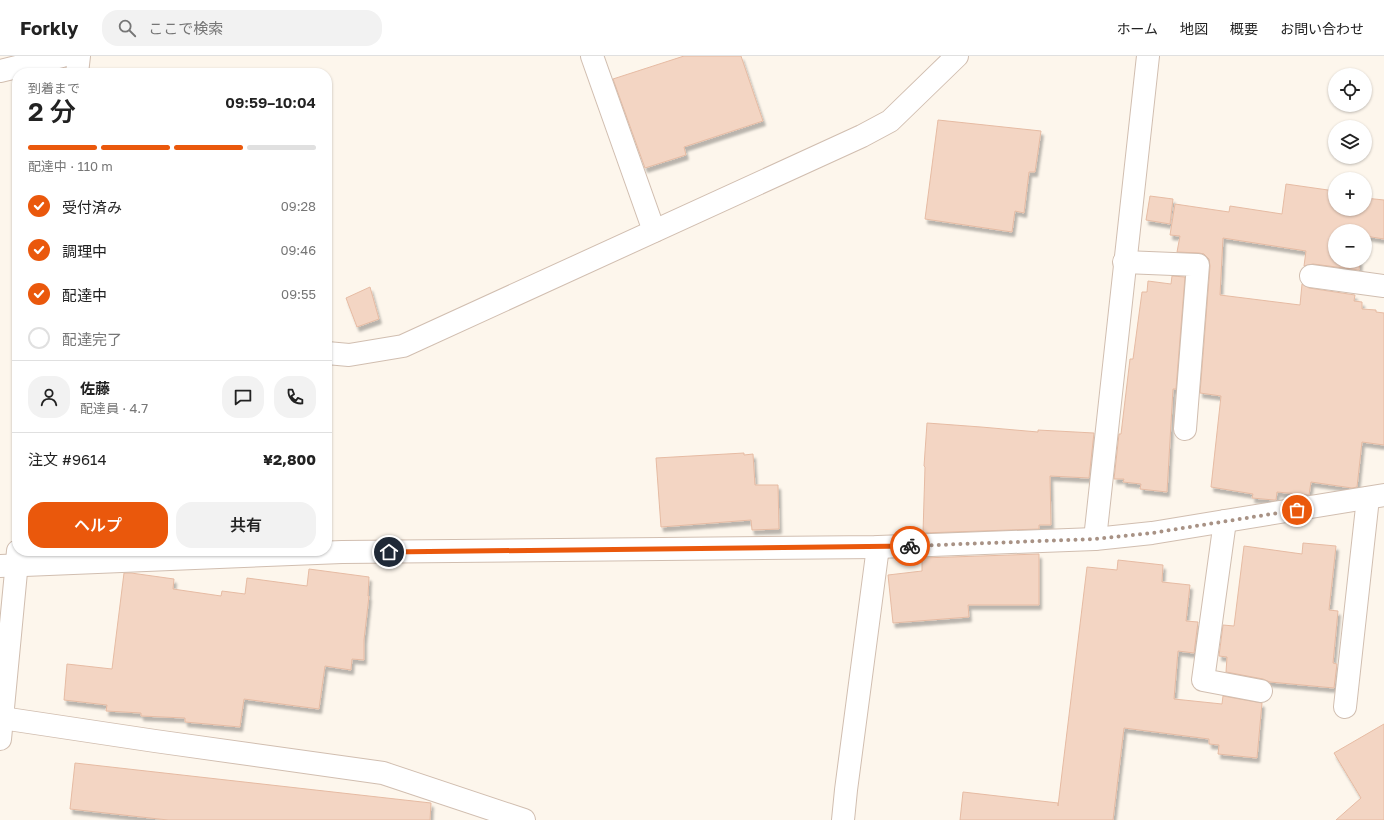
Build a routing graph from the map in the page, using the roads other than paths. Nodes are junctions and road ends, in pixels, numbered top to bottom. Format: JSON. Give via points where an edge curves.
{"nodes":[{"id":1,"x":62,"y":56,"type":"edge"},
{"id":2,"x":78,"y":56,"type":"edge"},
{"id":3,"x":592,"y":56,"type":"edge"},
{"id":4,"x":958,"y":56,"type":"edge"},
{"id":5,"x":1148,"y":56,"type":"edge"},
{"id":6,"x":16,"y":68,"type":"edge"},
{"id":7,"x":77,"y":68,"type":"edge"},
{"id":8,"x":12,"y":69,"type":"edge"},
{"id":9,"x":0,"y":72,"type":"edge"},
{"id":10,"x":654,"y":231,"type":"junction"},
{"id":11,"x":1124,"y":262,"type":"junction"},
{"id":12,"x":1311,"y":276,"type":"dead end"},
{"id":13,"x":1384,"y":286,"type":"edge"},
{"id":14,"x":332,"y":353,"type":"edge"},
{"id":15,"x":1185,"y":429,"type":"dead end"},
{"id":16,"x":1376,"y":497,"type":"edge"},
{"id":17,"x":1226,"y":521,"type":"junction"},
{"id":18,"x":1094,"y":539,"type":"junction"},
{"id":19,"x":878,"y":547,"type":"junction"},
{"id":20,"x":332,"y":552,"type":"edge"},
{"id":21,"x":195,"y":556,"type":"edge"},
{"id":22,"x":12,"y":561,"type":"edge"},
{"id":23,"x":1261,"y":691,"type":"dead end"},
{"id":24,"x":1346,"y":707,"type":"dead end"},
{"id":25,"x":1,"y":728,"type":"edge"},
{"id":26,"x":524,"y":820,"type":"edge"},
{"id":27,"x":843,"y":820,"type":"edge"}],
"edges":[{"from":1,"to":6,"type":"street"},
{"from":2,"to":7,"type":"street"},
{"from":3,"to":10,"type":"street"},
{"from":4,"to":10,"type":"street","via":[[890,121]]},
{"from":5,"to":11,"type":"street"},
{"from":8,"to":9,"type":"street"},
{"from":10,"to":14,"type":"street","via":[[403,346],[349,355]]},
{"from":11,"to":15,"type":"street","via":[[1198,265]]},
{"from":11,"to":18,"type":"street"},
{"from":12,"to":13,"type":"street"},
{"from":16,"to":17,"type":"street"},
{"from":16,"to":24,"type":"street"},
{"from":17,"to":18,"type":"street"},
{"from":17,"to":23,"type":"street","via":[[1203,680]]},
{"from":18,"to":19,"type":"street"},
{"from":19,"to":20,"type":"street"},
{"from":19,"to":27,"type":"street"},
{"from":21,"to":22,"type":"street"},
{"from":22,"to":25,"type":"street"},
{"from":25,"to":26,"type":"street","via":[[155,742],[383,773]]}]}
